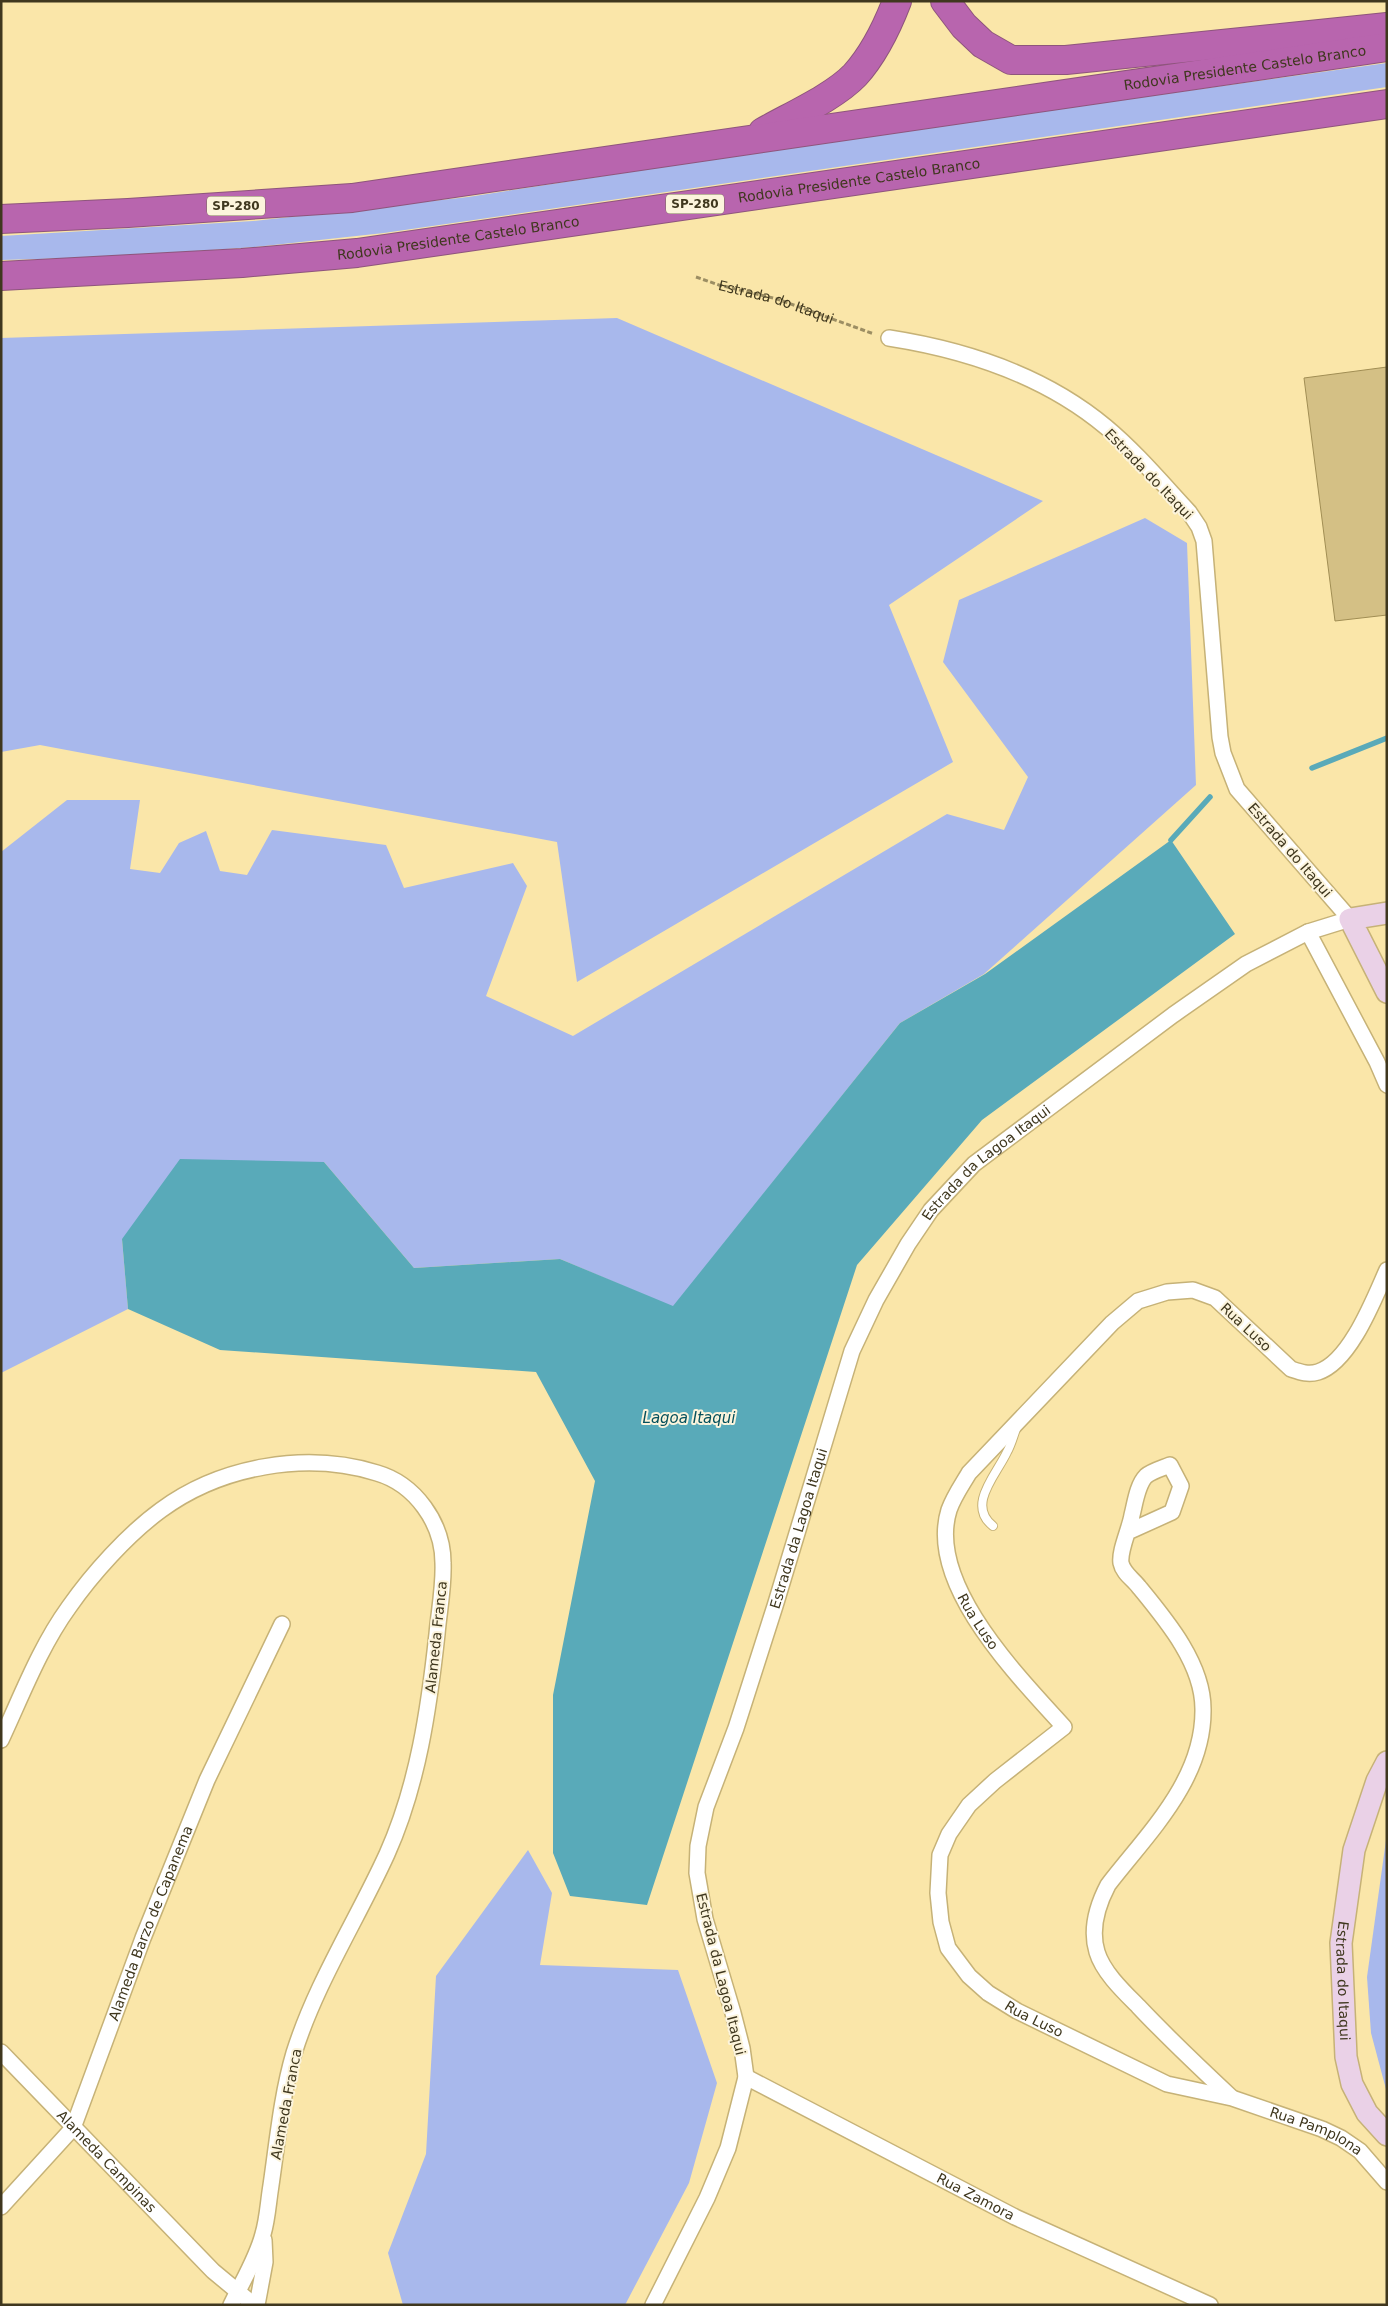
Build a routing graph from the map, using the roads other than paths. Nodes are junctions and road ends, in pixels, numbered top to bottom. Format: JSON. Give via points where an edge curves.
{"nodes":[{"id":1,"x":897,"y":1,"type":"edge"},
{"id":2,"x":946,"y":1,"type":"edge"},
{"id":3,"x":1387,"y":27,"type":"edge"},
{"id":4,"x":1387,"y":48,"type":"edge"},
{"id":5,"x":1387,"y":104,"type":"edge"},
{"id":6,"x":750,"y":140,"type":"junction"},
{"id":7,"x":1,"y":219,"type":"edge"},
{"id":8,"x":1,"y":276,"type":"edge"},
{"id":9,"x":889,"y":338,"type":"road end"},
{"id":10,"x":1387,"y":913,"type":"edge"},
{"id":11,"x":1350,"y":919,"type":"junction"},
{"id":12,"x":1308,"y":932,"type":"junction"},
{"id":13,"x":1387,"y":992,"type":"edge"},
{"id":14,"x":1387,"y":1085,"type":"edge"},
{"id":15,"x":1387,"y":1270,"type":"edge"},
{"id":16,"x":1020,"y":1418,"type":"junction"},
{"id":17,"x":993,"y":1526,"type":"dead end"},
{"id":18,"x":1130,"y":1531,"type":"dead end"},
{"id":19,"x":282,"y":1624,"type":"dead end"},
{"id":20,"x":1,"y":1740,"type":"edge"},
{"id":21,"x":1387,"y":1762,"type":"edge"},
{"id":22,"x":1,"y":2052,"type":"edge"},
{"id":23,"x":746,"y":2077,"type":"junction"},
{"id":24,"x":1232,"y":2098,"type":"junction"},
{"id":25,"x":73,"y":2128,"type":"junction"},
{"id":26,"x":1387,"y":2135,"type":"edge"},
{"id":27,"x":1387,"y":2182,"type":"edge"},
{"id":28,"x":1,"y":2207,"type":"edge"},
{"id":29,"x":264,"y":2233,"type":"junction"},
{"id":30,"x":213,"y":2271,"type":"junction"},
{"id":31,"x":238,"y":2290,"type":"junction"},
{"id":32,"x":229,"y":2305,"type":"edge"},
{"id":33,"x":256,"y":2305,"type":"edge"},
{"id":34,"x":653,"y":2305,"type":"edge"},
{"id":35,"x":1210,"y":2305,"type":"edge"}],
"edges":[{"from":1,"to":6,"type":"highway","via":[[883,34],[855,75],[838,89]]},
{"from":2,"to":3,"type":"highway","via":[[964,26],[983,44],[1011,60],[1066,60]]},
{"from":4,"to":6,"type":"highway","name":"Rodovia Presidente Castelo Branco","number":"SP-280"},
{"from":5,"to":8,"type":"highway","name":"Rodovia Presidente Castelo Branco","number":"SP-280","via":[[357,253],[242,263]]},
{"from":6,"to":7,"type":"highway","name":"Rodovia Presidente Castelo Branco","number":"SP-280","via":[[352,198]]},
{"from":9,"to":11,"type":"street","name":"Estrada do Itaqui","via":[[958,352],[1050,388],[1105,427],[1189,512],[1204,541],[1220,738],[1230,772],[1237,789]]},
{"from":10,"to":11,"type":"street"},
{"from":11,"to":12,"type":"street","name":"Estrada da Lagoa Itaqui"},
{"from":11,"to":13,"type":"street","name":"Estrada do Itaqui"},
{"from":12,"to":14,"type":"street","via":[[1378,1062]]},
{"from":12,"to":23,"type":"street","name":"Estrada da Lagoa Itaqui","via":[[1246,964],[974,1164],[931,1210],[876,1300],[852,1351],[772,1616],[736,1728],[706,1807],[698,1846],[697,1873],[705,1919],[733,2012]]},
{"from":15,"to":16,"type":"street","name":"Rua Luso","via":[[1347,1348],[1318,1372],[1306,1374],[1291,1369],[1215,1298],[1194,1290],[1167,1292],[1138,1301],[1112,1323]]},
{"from":16,"to":17,"type":"lane","via":[[1007,1452],[983,1496],[983,1513]]},
{"from":16,"to":24,"type":"street","name":"Rua Luso","via":[[969,1473],[956,1492],[949,1511],[947,1550],[966,1604],[989,1640],[1064,1727],[969,1805],[949,1834],[940,1855],[938,1893],[948,1948],[968,1976],[1017,2011],[1167,2084]]},
{"from":18,"to":24,"type":"street","via":[[1121,1563],[1171,1629],[1193,1666],[1203,1708],[1202,1730],[1195,1759],[1180,1791],[1100,1900],[1094,1933],[1096,1951],[1122,1990]]},
{"from":19,"to":25,"type":"street","name":"Alameda Barzo de Capanema","via":[[207,1780],[142,1938]]},
{"from":20,"to":29,"type":"street","name":"Alameda Franca","via":[[49,1639],[68,1608],[103,1564],[160,1511],[196,1489],[255,1468],[315,1461],[349,1465],[399,1481],[415,1495],[434,1525],[444,1563],[429,1701],[409,1796],[390,1849],[314,2001],[294,2054]]},
{"from":21,"to":26,"type":"street","name":"Estrada do Itaqui","via":[[1354,1850],[1341,1943],[1346,2057],[1352,2084],[1366,2113]]},
{"from":22,"to":25,"type":"street","name":"Alameda Campinas"},
{"from":23,"to":34,"type":"street","name":"Estrada da Lagoa Itaqui","via":[[728,2148]]},
{"from":23,"to":35,"type":"street","name":"Rua Zamora","via":[[1015,2217]]},
{"from":24,"to":27,"type":"street","name":"Rua Pamplona","via":[[1341,2138],[1360,2151]]},
{"from":25,"to":28,"type":"street","name":"Alameda Barzo de Capanema"},
{"from":25,"to":30,"type":"street","name":"Alameda Campinas"},
{"from":29,"to":31,"type":"street","name":"Alameda Franca"},
{"from":29,"to":33,"type":"street","via":[[265,2262]]},
{"from":30,"to":31,"type":"street"},
{"from":30,"to":32,"type":"street"},
{"from":31,"to":32,"type":"street","name":"Alameda Franca"},
{"from":31,"to":33,"type":"street"}]}
